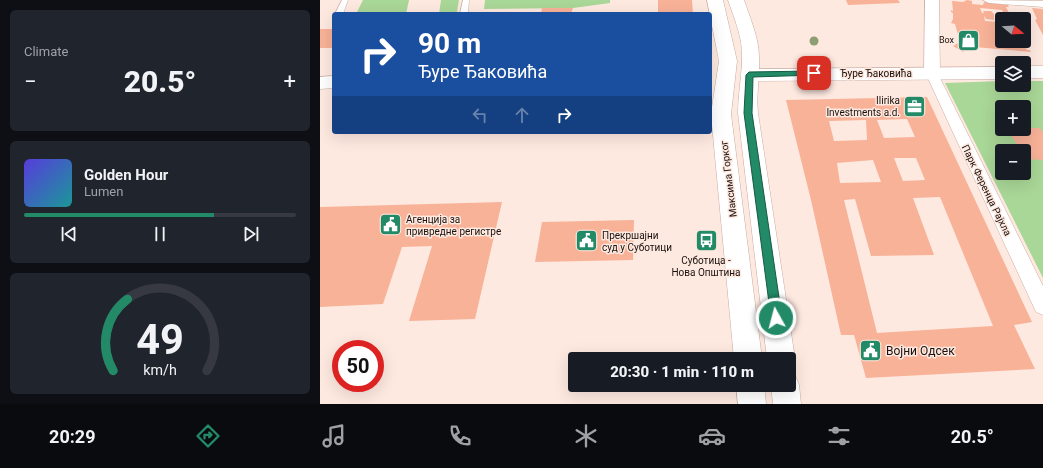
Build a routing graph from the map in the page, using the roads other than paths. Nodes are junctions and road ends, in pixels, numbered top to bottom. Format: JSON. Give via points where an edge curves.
{"nodes":[{"id":1,"x":345,"y":0,"type":"edge"},
{"id":2,"x":466,"y":0,"type":"edge"},
{"id":3,"x":715,"y":0,"type":"edge"},
{"id":4,"x":736,"y":0,"type":"edge"},
{"id":5,"x":932,"y":0,"type":"edge"},
{"id":6,"x":989,"y":0,"type":"edge"},
{"id":7,"x":1043,"y":4,"type":"edge"},
{"id":8,"x":340,"y":12,"type":"edge"},
{"id":9,"x":464,"y":12,"type":"edge"},
{"id":10,"x":1031,"y":72,"type":"edge"},
{"id":11,"x":1043,"y":72,"type":"edge"},
{"id":12,"x":995,"y":73,"type":"edge"},
{"id":13,"x":932,"y":74,"type":"junction"},
{"id":14,"x":718,"y":75,"type":"edge"},
{"id":15,"x":749,"y":75,"type":"junction"},
{"id":16,"x":332,"y":82,"type":"edge"},
{"id":17,"x":320,"y":83,"type":"edge"},
{"id":18,"x":1043,"y":306,"type":"edge"},
{"id":19,"x":747,"y":352,"type":"edge"},
{"id":20,"x":781,"y":352,"type":"edge"},
{"id":21,"x":751,"y":392,"type":"edge"},
{"id":22,"x":786,"y":392,"type":"edge"},
{"id":23,"x":752,"y":404,"type":"edge"},
{"id":24,"x":787,"y":404,"type":"edge"}],
"edges":[{"from":1,"to":8,"type":"lane"},
{"from":2,"to":9,"type":"lane"},
{"from":3,"to":14,"type":"main road","name":"Максима Горког","via":[[728,61]]},
{"from":4,"to":15,"type":"main road","via":[[750,47]]},
{"from":5,"to":13,"type":"street"},
{"from":6,"to":7,"type":"street"},
{"from":10,"to":11,"type":"main road"},
{"from":12,"to":13,"type":"main road","name":"Ђуре Ђаковића"},
{"from":13,"to":15,"type":"main road","name":"Ђуре Ђаковића"},
{"from":13,"to":18,"type":"street","name":"Парк Ференца Рајхла"},
{"from":14,"to":15,"type":"main road","name":"Ђуре Ђаковића"},
{"from":14,"to":19,"type":"main road","name":"Максима Горког"},
{"from":15,"to":20,"type":"main road","via":[[748,113]]},
{"from":16,"to":17,"type":"main road"},
{"from":21,"to":23,"type":"main road"},
{"from":22,"to":24,"type":"main road"}]}
